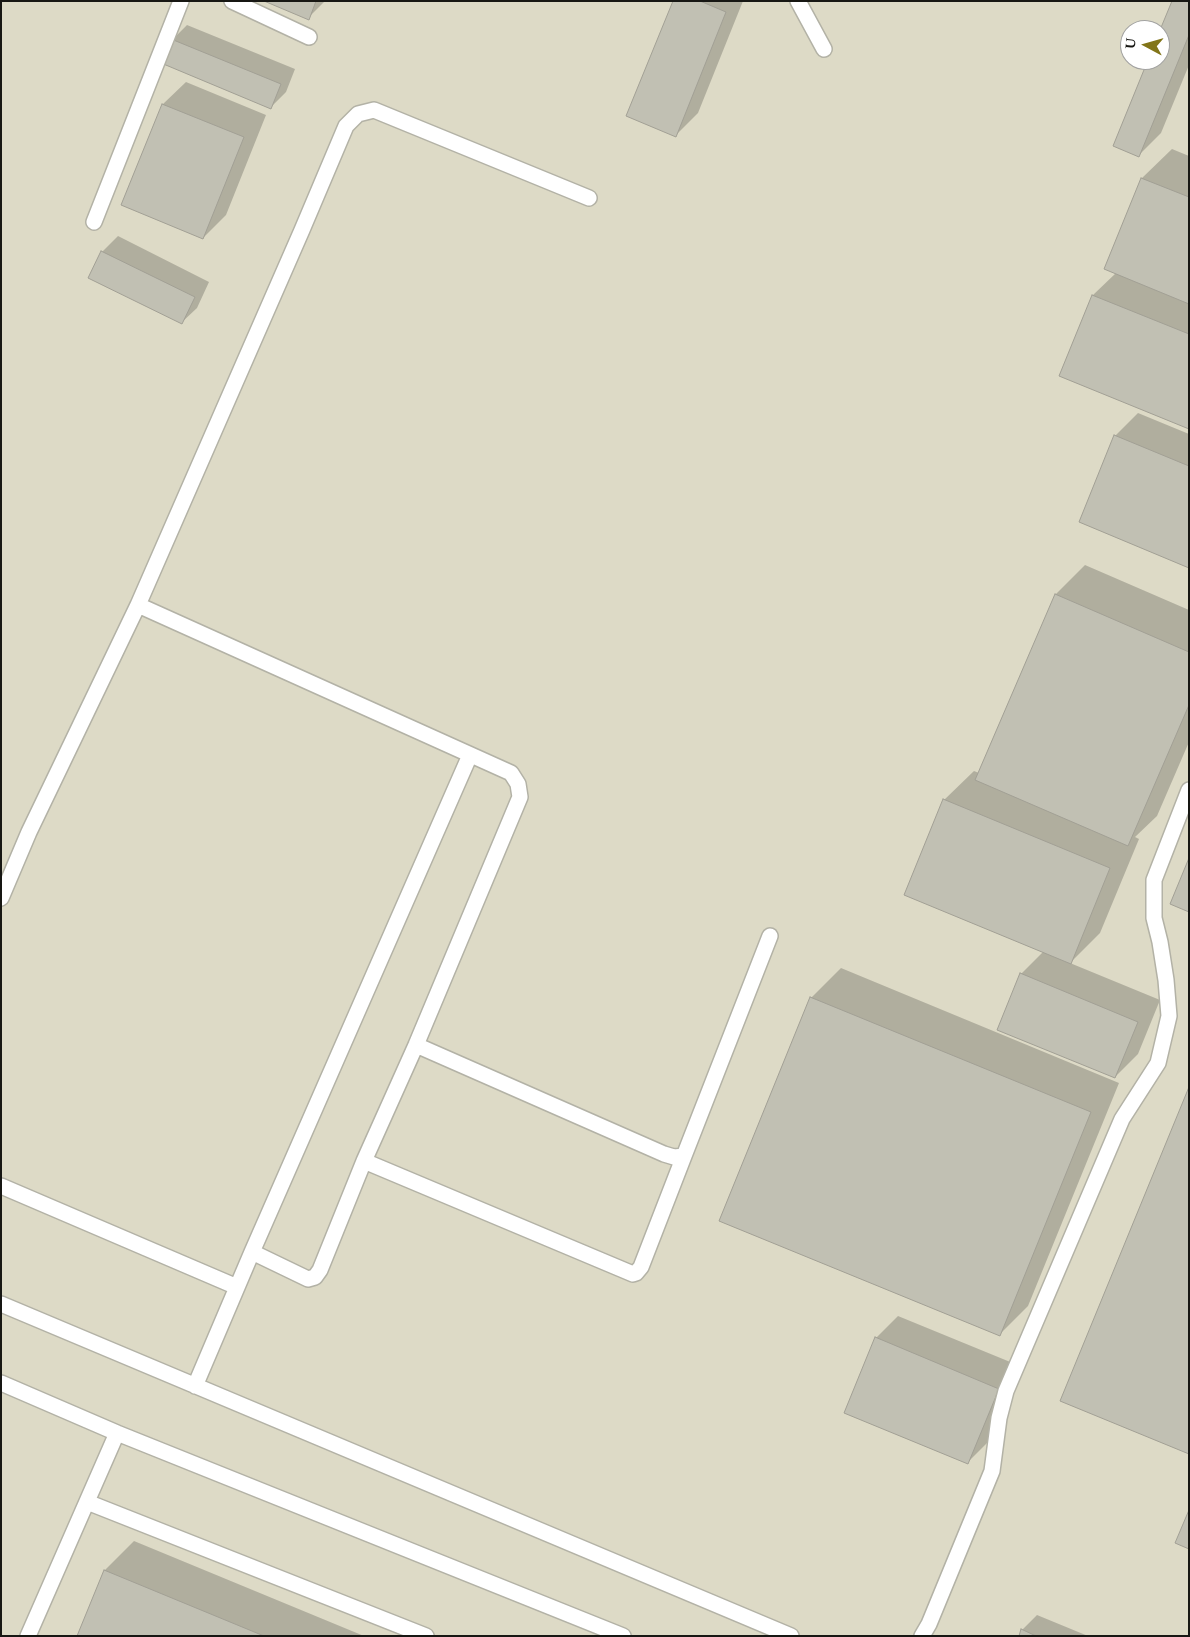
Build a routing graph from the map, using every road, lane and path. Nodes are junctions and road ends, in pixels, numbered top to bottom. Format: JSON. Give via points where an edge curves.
{"nodes":[{"id":1,"x":180,"y":1,"type":"edge"},
{"id":2,"x":232,"y":1,"type":"edge"},
{"id":3,"x":798,"y":1,"type":"edge"},
{"id":4,"x":309,"y":37,"type":"dead end"},
{"id":5,"x":824,"y":49,"type":"dead end"},
{"id":6,"x":589,"y":198,"type":"dead end"},
{"id":7,"x":94,"y":222,"type":"dead end"},
{"id":8,"x":138,"y":605,"type":"junction"},
{"id":9,"x":470,"y":755,"type":"junction"},
{"id":10,"x":1189,"y":790,"type":"edge"},
{"id":11,"x":1,"y":898,"type":"edge"},
{"id":12,"x":770,"y":936,"type":"dead end"},
{"id":13,"x":416,"y":1045,"type":"junction"},
{"id":14,"x":684,"y":1156,"type":"junction"},
{"id":15,"x":364,"y":1161,"type":"junction"},
{"id":16,"x":1,"y":1186,"type":"edge"},
{"id":17,"x":252,"y":1252,"type":"junction"},
{"id":18,"x":237,"y":1287,"type":"junction"},
{"id":19,"x":1,"y":1304,"type":"edge"},
{"id":20,"x":1,"y":1383,"type":"edge"},
{"id":21,"x":195,"y":1386,"type":"junction"},
{"id":22,"x":116,"y":1433,"type":"junction"},
{"id":23,"x":87,"y":1502,"type":"junction"},
{"id":24,"x":28,"y":1636,"type":"edge"},
{"id":25,"x":426,"y":1636,"type":"edge"},
{"id":26,"x":623,"y":1636,"type":"edge"},
{"id":27,"x":791,"y":1636,"type":"edge"},
{"id":28,"x":922,"y":1636,"type":"edge"}],
"edges":[{"from":1,"to":7,"type":"lane"},
{"from":2,"to":4,"type":"lane"},
{"from":3,"to":5,"type":"lane"},
{"from":6,"to":8,"type":"lane","via":[[374,110],[358,114],[346,126]]},
{"from":8,"to":9,"type":"lane"},
{"from":8,"to":11,"type":"lane","via":[[29,832]]},
{"from":9,"to":13,"type":"lane","via":[[511,773],[518,784],[520,797]]},
{"from":9,"to":17,"type":"lane"},
{"from":10,"to":28,"type":"lane","via":[[1154,880],[1154,918],[1166,980],[1168,1016],[1158,1063],[1122,1119],[1006,1391],[992,1471]]},
{"from":12,"to":14,"type":"lane"},
{"from":13,"to":14,"type":"lane","via":[[664,1154]]},
{"from":13,"to":15,"type":"lane"},
{"from":14,"to":15,"type":"lane","via":[[641,1267],[633,1274]]},
{"from":15,"to":17,"type":"lane","via":[[316,1277],[308,1279]]},
{"from":16,"to":18,"type":"lane"},
{"from":17,"to":18,"type":"lane"},
{"from":18,"to":21,"type":"lane"},
{"from":19,"to":21,"type":"lane"},
{"from":20,"to":22,"type":"lane"},
{"from":21,"to":27,"type":"lane"},
{"from":22,"to":23,"type":"lane"},
{"from":22,"to":26,"type":"lane"},
{"from":23,"to":24,"type":"lane"},
{"from":23,"to":25,"type":"lane"}]}
